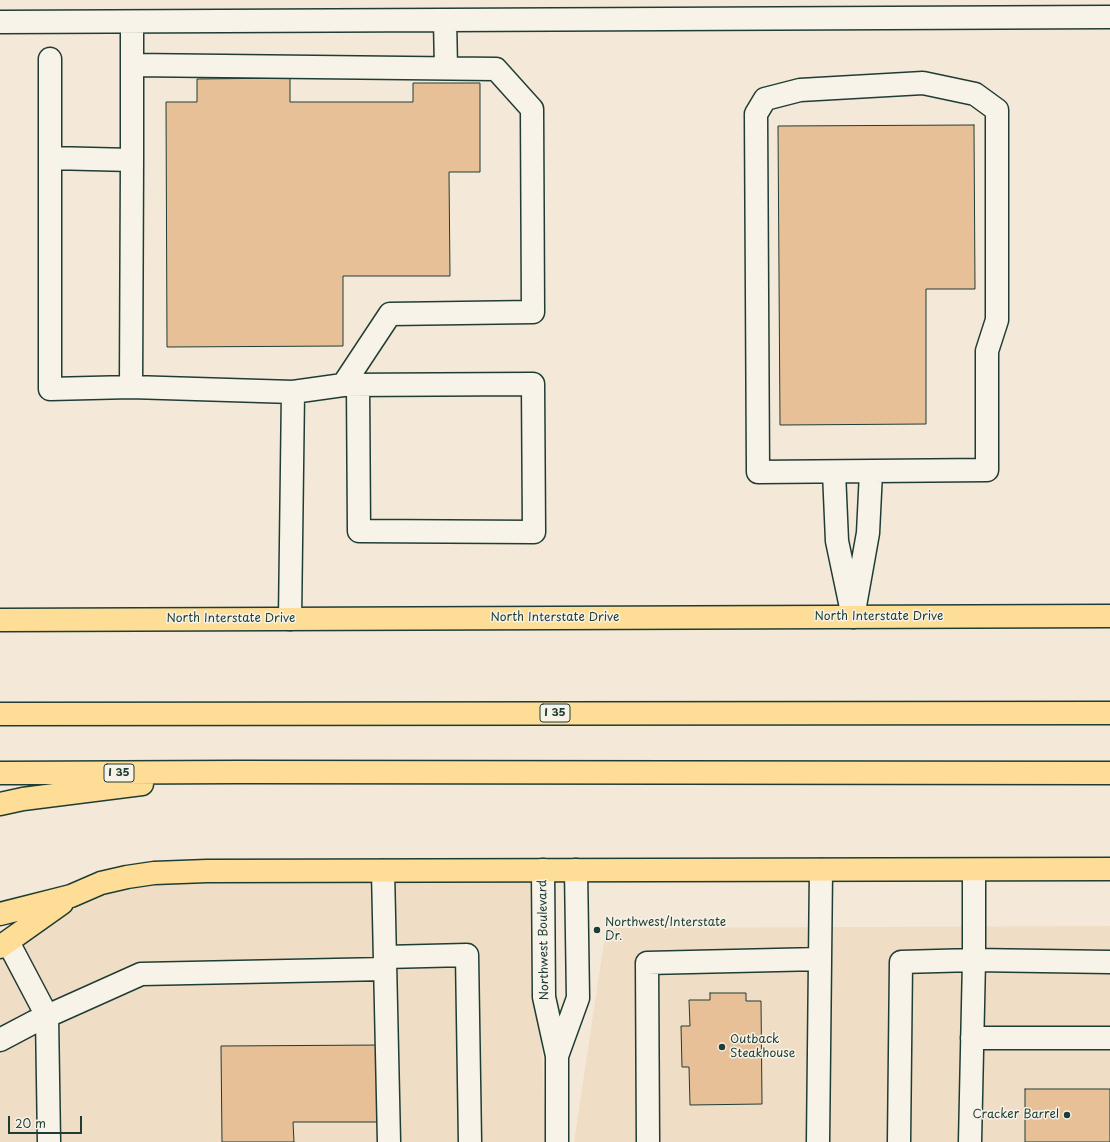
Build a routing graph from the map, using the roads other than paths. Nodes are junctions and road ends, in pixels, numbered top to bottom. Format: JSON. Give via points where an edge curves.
{"nodes":[{"id":1,"x":953,"y":9,"type":"edge"},
{"id":2,"x":1110,"y":17,"type":"edge"},
{"id":3,"x":445,"y":20,"type":"junction"},
{"id":4,"x":0,"y":22,"type":"edge"},
{"id":5,"x":132,"y":22,"type":"junction"},
{"id":6,"x":50,"y":59,"type":"dead end"},
{"id":7,"x":132,"y":65,"type":"junction"},
{"id":8,"x":446,"y":68,"type":"junction"},
{"id":9,"x":50,"y":158,"type":"junction"},
{"id":10,"x":132,"y":160,"type":"junction"},
{"id":11,"x":350,"y":385,"type":"junction"},
{"id":12,"x":131,"y":387,"type":"junction"},
{"id":13,"x":293,"y":392,"type":"junction"},
{"id":14,"x":834,"y":472,"type":"junction"},
{"id":15,"x":871,"y":472,"type":"junction"},
{"id":16,"x":1110,"y":616,"type":"edge"},
{"id":17,"x":853,"y":618,"type":"junction"},
{"id":18,"x":290,"y":619,"type":"junction"},
{"id":19,"x":0,"y":620,"type":"edge"},
{"id":20,"x":1110,"y":713,"type":"edge"},
{"id":21,"x":0,"y":714,"type":"edge"},
{"id":22,"x":239,"y":772,"type":"junction"},
{"id":23,"x":1110,"y":772,"type":"edge"},
{"id":24,"x":0,"y":773,"type":"edge"},
{"id":25,"x":0,"y":804,"type":"edge"},
{"id":26,"x":1110,"y":869,"type":"edge"},
{"id":27,"x":383,"y":870,"type":"junction"},
{"id":28,"x":542,"y":870,"type":"junction"},
{"id":29,"x":576,"y":870,"type":"junction"},
{"id":30,"x":821,"y":870,"type":"junction"},
{"id":31,"x":974,"y":870,"type":"junction"},
{"id":32,"x":71,"y":896,"type":"junction"},
{"id":33,"x":0,"y":914,"type":"edge"},
{"id":34,"x":4,"y":945,"type":"edge"},
{"id":35,"x":820,"y":959,"type":"junction"},
{"id":36,"x":974,"y":960,"type":"junction"},
{"id":37,"x":1110,"y":962,"type":"edge"},
{"id":38,"x":385,"y":963,"type":"junction"},
{"id":39,"x":47,"y":1016,"type":"junction"},
{"id":40,"x":972,"y":1038,"type":"junction"},
{"id":41,"x":1110,"y":1038,"type":"edge"},
{"id":42,"x":0,"y":1040,"type":"edge"},
{"id":43,"x":557,"y":1056,"type":"junction"},
{"id":44,"x":49,"y":1142,"type":"edge"},
{"id":45,"x":388,"y":1142,"type":"edge"},
{"id":46,"x":470,"y":1142,"type":"edge"},
{"id":47,"x":557,"y":1142,"type":"edge"},
{"id":48,"x":648,"y":1142,"type":"edge"},
{"id":49,"x":818,"y":1142,"type":"edge"},
{"id":50,"x":899,"y":1142,"type":"edge"},
{"id":51,"x":970,"y":1142,"type":"edge"}],
"edges":[{"from":1,"to":2,"type":"street"},
{"from":1,"to":3,"type":"street"},
{"from":3,"to":5,"type":"street"},
{"from":3,"to":8,"type":"street"},
{"from":4,"to":5,"type":"street"},
{"from":5,"to":7,"type":"street"},
{"from":6,"to":9,"type":"street"},
{"from":7,"to":8,"type":"street"},
{"from":7,"to":10,"type":"street"},
{"from":8,"to":11,"type":"street","via":[[496,69],[532,109],[533,312],[390,314]]},
{"from":9,"to":10,"type":"street"},
{"from":9,"to":12,"type":"street","via":[[50,389]]},
{"from":10,"to":12,"type":"street"},
{"from":11,"to":11,"type":"street","via":[[533,384],[534,532],[359,530]]},
{"from":11,"to":13,"type":"street"},
{"from":12,"to":13,"type":"street"},
{"from":13,"to":18,"type":"street"},
{"from":14,"to":15,"type":"street"},
{"from":14,"to":15,"type":"street","via":[[758,472],[756,114],[765,99],[800,90],[923,83],[975,94],[996,110],[997,320],[988,350],[987,470]]},
{"from":14,"to":17,"type":"street","via":[[836,541]]},
{"from":15,"to":17,"type":"street","via":[[868,533]]},
{"from":16,"to":17,"type":"main road","name":"North Interstate Drive"},
{"from":17,"to":18,"type":"main road","name":"North Interstate Drive"},
{"from":18,"to":19,"type":"main road","name":"North Interstate Drive"},
{"from":20,"to":21,"type":"main road","number":"I 35"},
{"from":22,"to":23,"type":"main road","number":"I 35"},
{"from":22,"to":24,"type":"main road","number":"I 35"},
{"from":22,"to":25,"type":"main road"},
{"from":26,"to":31,"type":"main road"},
{"from":27,"to":28,"type":"main road"},
{"from":27,"to":32,"type":"main road","via":[[207,870],[154,873],[101,883]]},
{"from":27,"to":38,"type":"street"},
{"from":28,"to":29,"type":"main road"},
{"from":28,"to":43,"type":"street","name":"Northwest Boulevard","via":[[544,997]]},
{"from":29,"to":30,"type":"main road"},
{"from":29,"to":43,"type":"street","name":"Northwest Boulevard","via":[[578,998]]},
{"from":30,"to":31,"type":"main road"},
{"from":30,"to":35,"type":"street"},
{"from":31,"to":36,"type":"street"},
{"from":32,"to":33,"type":"main road"},
{"from":32,"to":34,"type":"main road"},
{"from":34,"to":39,"type":"street"},
{"from":35,"to":48,"type":"street","via":[[647,963]]},
{"from":35,"to":49,"type":"street"},
{"from":36,"to":37,"type":"street"},
{"from":36,"to":40,"type":"street"},
{"from":36,"to":50,"type":"street","via":[[901,962]]},
{"from":38,"to":39,"type":"street","via":[[140,974]]},
{"from":38,"to":45,"type":"street"},
{"from":38,"to":46,"type":"street","via":[[468,955]]},
{"from":39,"to":42,"type":"street"},
{"from":39,"to":44,"type":"street"},
{"from":40,"to":41,"type":"street"},
{"from":40,"to":51,"type":"street"},
{"from":43,"to":47,"type":"street","name":"Northwest Boulevard"}]}
